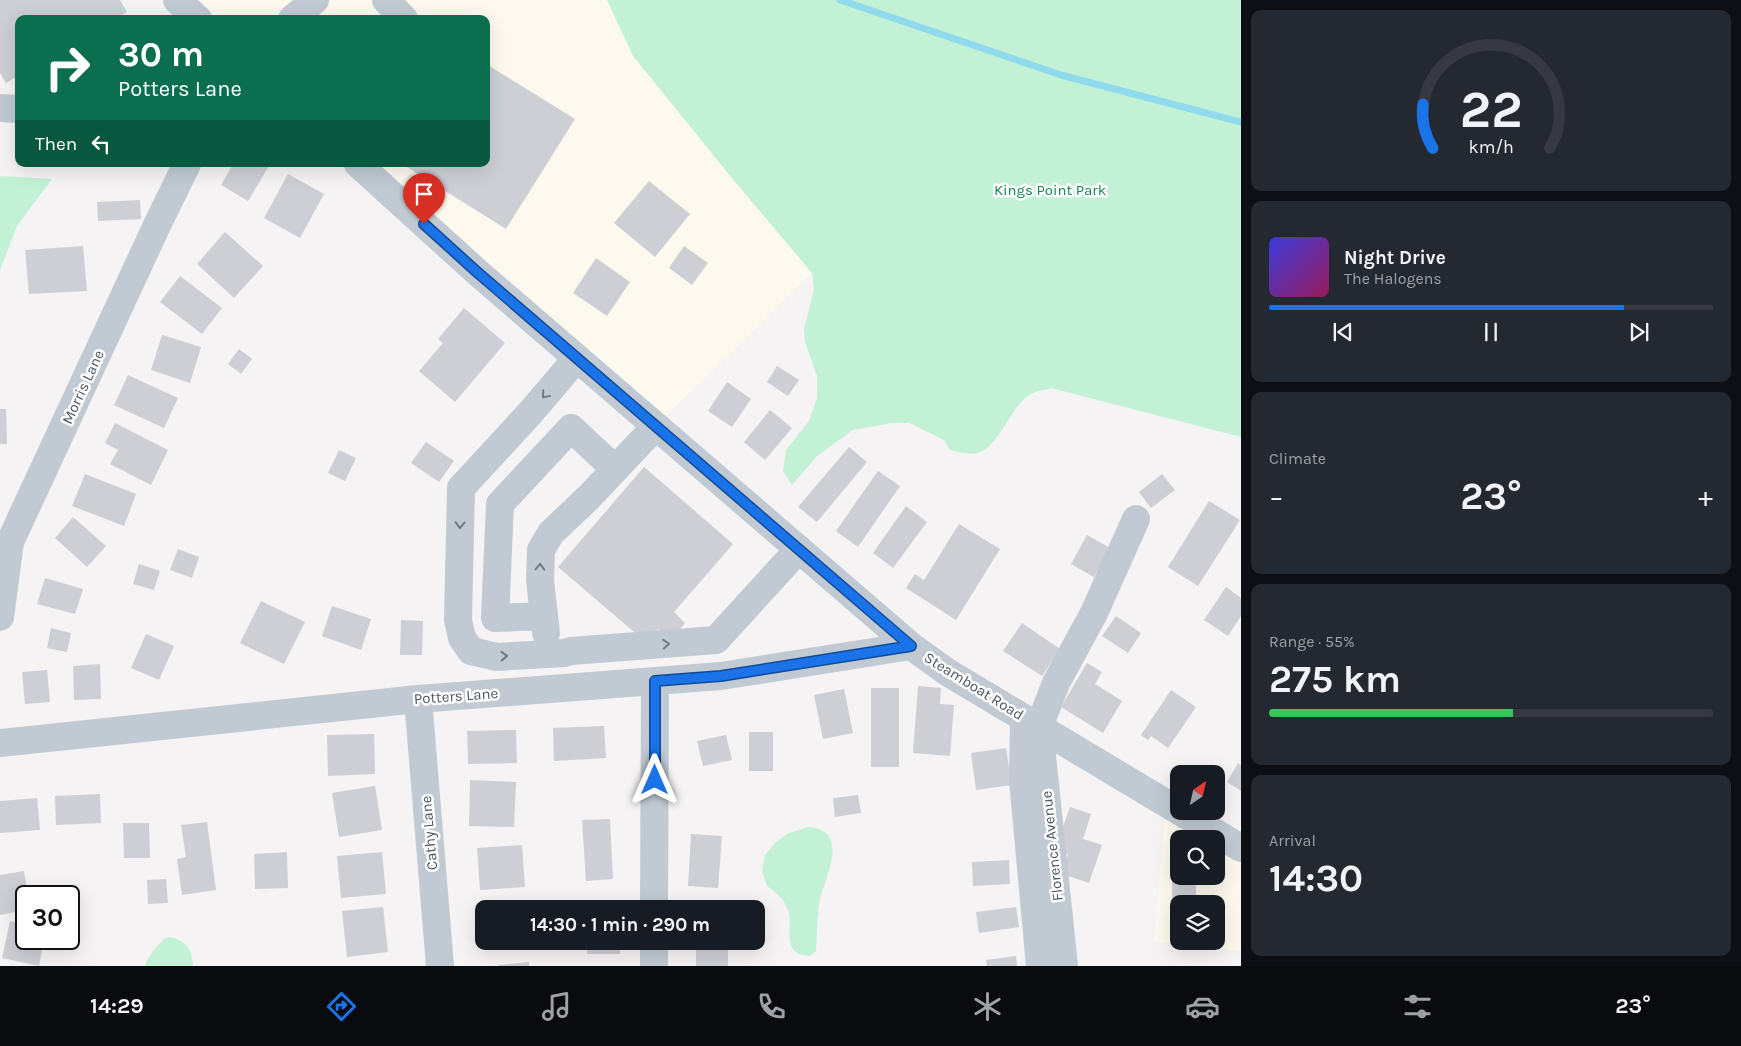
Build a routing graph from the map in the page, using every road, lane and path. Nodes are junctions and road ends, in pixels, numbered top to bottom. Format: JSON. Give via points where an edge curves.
{"nodes":[{"id":1,"x":315,"y":0,"type":"edge"},
{"id":2,"x":386,"y":0,"type":"edge"},
{"id":3,"x":297,"y":15,"type":"edge"},
{"id":4,"x":400,"y":15,"type":"edge"},
{"id":5,"x":0,"y":108,"type":"edge"},
{"id":6,"x":15,"y":109,"type":"edge"},
{"id":7,"x":186,"y":167,"type":"edge"},
{"id":8,"x":361,"y":167,"type":"edge"},
{"id":9,"x":577,"y":358,"type":"junction"},
{"id":10,"x":656,"y":426,"type":"junction"},
{"id":11,"x":615,"y":469,"type":"junction"},
{"id":12,"x":1136,"y":519,"type":"dead end"},
{"id":13,"x":799,"y":549,"type":"junction"},
{"id":14,"x":544,"y":616,"type":"junction"},
{"id":15,"x":0,"y":617,"type":"edge"},
{"id":16,"x":911,"y":646,"type":"junction"},
{"id":17,"x":548,"y":654,"type":"junction"},
{"id":18,"x":655,"y":681,"type":"junction"},
{"id":19,"x":418,"y":699,"type":"junction"},
{"id":20,"x":1032,"y":723,"type":"junction"},
{"id":21,"x":0,"y":743,"type":"edge"},
{"id":22,"x":1170,"y":806,"type":"edge"},
{"id":23,"x":1194,"y":820,"type":"edge"},
{"id":24,"x":1241,"y":848,"type":"edge"},
{"id":25,"x":654,"y":900,"type":"edge"},
{"id":26,"x":654,"y":950,"type":"edge"},
{"id":27,"x":440,"y":966,"type":"edge"},
{"id":28,"x":654,"y":966,"type":"edge"},
{"id":29,"x":1040,"y":966,"type":"edge"},
{"id":30,"x":1064,"y":966,"type":"edge"}],
"edges":[{"from":1,"to":3,"type":"street"},
{"from":2,"to":4,"type":"street"},
{"from":5,"to":6,"type":"street"},
{"from":7,"to":15,"type":"street","name":"Morris Lane","via":[[10,542]]},
{"from":8,"to":9,"type":"street","name":"Steamboat Road"},
{"from":9,"to":10,"type":"street","name":"Steamboat Road"},
{"from":9,"to":17,"type":"street","one_way":true,"via":[[461,488],[458,620],[462,638],[472,651],[497,656]]},
{"from":10,"to":11,"type":"street"},
{"from":10,"to":13,"type":"street","name":"Steamboat Road"},
{"from":14,"to":11,"type":"street","one_way":true,"via":[[541,550],[550,533]]},
{"from":11,"to":14,"type":"street","via":[[571,428],[500,504],[495,618]]},
{"from":12,"to":20,"type":"street","via":[[1094,613]]},
{"from":13,"to":16,"type":"street","name":"Steamboat Road"},
{"from":17,"to":13,"type":"street","one_way":true,"via":[[716,640]]},
{"from":14,"to":17,"type":"street"},
{"from":16,"to":18,"type":"street","name":"Potters Lane","via":[[721,676]]},
{"from":16,"to":20,"type":"street","name":"Steamboat Road","via":[[947,672]]},
{"from":18,"to":19,"type":"street","name":"Potters Lane"},
{"from":18,"to":25,"type":"street"},
{"from":19,"to":21,"type":"street","name":"Potters Lane"},
{"from":19,"to":27,"type":"street","name":"Cathy Lane"},
{"from":20,"to":22,"type":"street","name":"Steamboat Road"},
{"from":20,"to":29,"type":"street","via":[[1023,780]]},
{"from":20,"to":30,"type":"street","name":"Florence Avenue","via":[[1059,908]]},
{"from":23,"to":24,"type":"street","name":"Steamboat Road"},
{"from":26,"to":28,"type":"street"}]}
